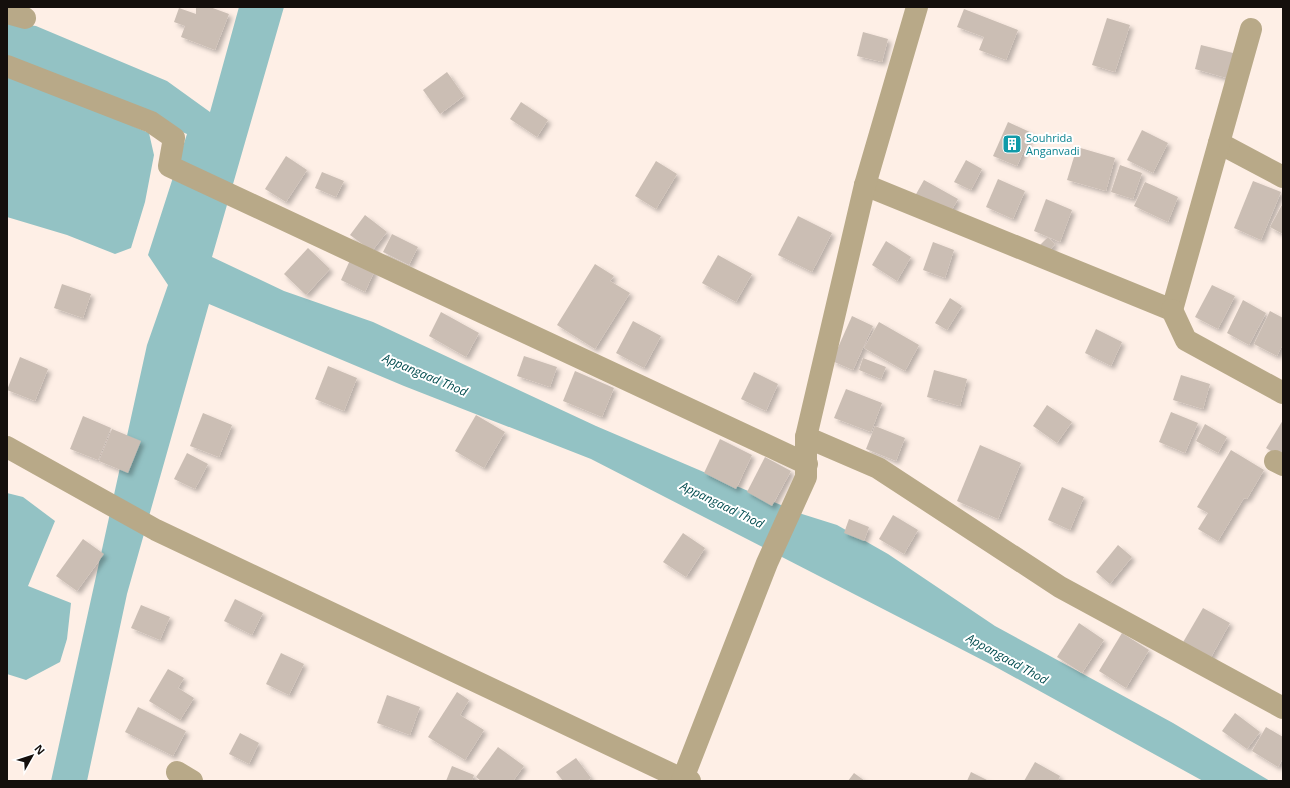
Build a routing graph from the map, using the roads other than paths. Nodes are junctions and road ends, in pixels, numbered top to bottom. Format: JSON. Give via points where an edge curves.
{"nodes":[{"id":1,"x":917,"y":7,"type":"edge"},
{"id":2,"x":1251,"y":29,"type":"dead end"},
{"id":3,"x":7,"y":66,"type":"edge"},
{"id":4,"x":1219,"y":143,"type":"junction"},
{"id":5,"x":1283,"y":177,"type":"edge"},
{"id":6,"x":865,"y":185,"type":"junction"},
{"id":7,"x":1172,"y":310,"type":"junction"},
{"id":8,"x":1283,"y":393,"type":"edge"},
{"id":9,"x":806,"y":437,"type":"junction"},
{"id":10,"x":7,"y":447,"type":"edge"},
{"id":11,"x":807,"y":470,"type":"junction"},
{"id":12,"x":1283,"y":708,"type":"edge"},
{"id":13,"x":685,"y":780,"type":"edge"}],
"edges":[{"from":1,"to":6,"type":"street"},
{"from":2,"to":4,"type":"street"},
{"from":3,"to":11,"type":"street","via":[[151,122],[174,138],[169,166]]},
{"from":4,"to":5,"type":"street"},
{"from":4,"to":7,"type":"street"},
{"from":6,"to":7,"type":"street"},
{"from":6,"to":9,"type":"street"},
{"from":7,"to":8,"type":"street","via":[[1186,340]]},
{"from":9,"to":11,"type":"street"},
{"from":9,"to":12,"type":"street","via":[[878,468],[1060,587]]},
{"from":10,"to":13,"type":"street","via":[[156,530]]},
{"from":11,"to":13,"type":"street","via":[[767,563]]}]}
